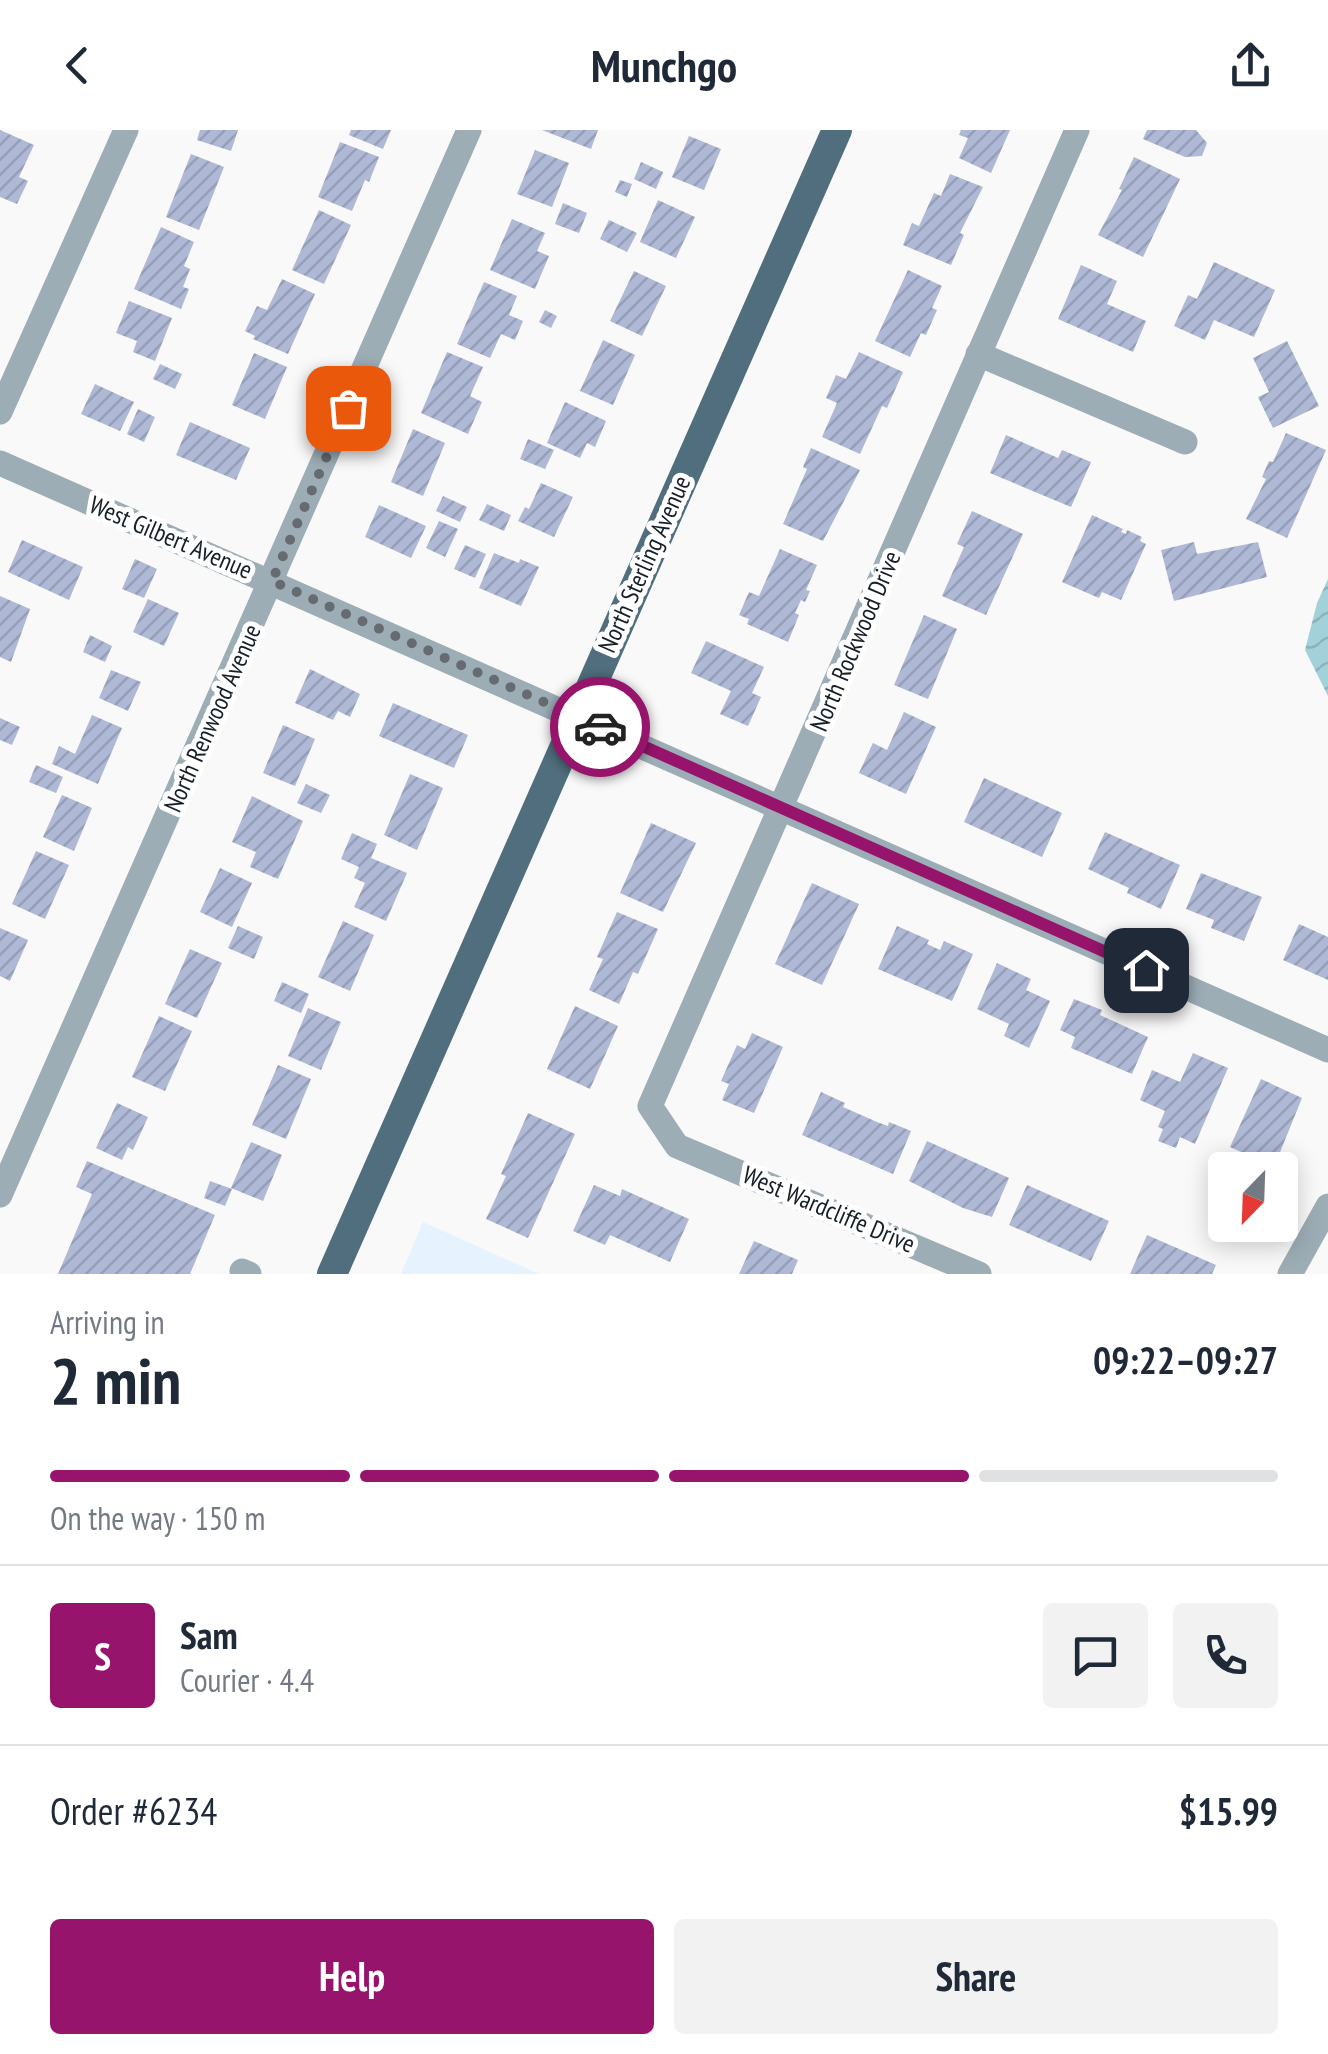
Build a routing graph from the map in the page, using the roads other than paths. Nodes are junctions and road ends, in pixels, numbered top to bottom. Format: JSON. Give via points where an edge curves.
{"nodes":[{"id":1,"x":126,"y":130,"type":"edge"},
{"id":2,"x":469,"y":130,"type":"edge"},
{"id":3,"x":836,"y":130,"type":"edge"},
{"id":4,"x":1077,"y":130,"type":"edge"},
{"id":5,"x":978,"y":354,"type":"junction"},
{"id":6,"x":0,"y":412,"type":"edge"},
{"id":7,"x":1185,"y":442,"type":"dead end"},
{"id":8,"x":0,"y":463,"type":"edge"},
{"id":9,"x":272,"y":581,"type":"junction"},
{"id":10,"x":576,"y":717,"type":"junction"},
{"id":11,"x":783,"y":808,"type":"junction"},
{"id":12,"x":1328,"y":1050,"type":"edge"},
{"id":13,"x":678,"y":1146,"type":"joint"},
{"id":14,"x":0,"y":1195,"type":"edge"},
{"id":15,"x":1328,"y":1206,"type":"edge"},
{"id":16,"x":332,"y":1274,"type":"edge"},
{"id":17,"x":979,"y":1274,"type":"edge"},
{"id":18,"x":1290,"y":1274,"type":"edge"}],
"edges":[{"from":1,"to":6,"type":"street"},
{"from":2,"to":9,"type":"street","name":"North Renwood Avenue"},
{"from":3,"to":10,"type":"main road","name":"North Sterling Avenue"},
{"from":4,"to":5,"type":"street","name":"North Rockwood Drive"},
{"from":5,"to":7,"type":"street"},
{"from":5,"to":11,"type":"street","name":"North Rockwood Drive"},
{"from":8,"to":9,"type":"street","name":"West Gilbert Avenue"},
{"from":9,"to":10,"type":"street","name":"West Gilbert Avenue"},
{"from":9,"to":14,"type":"street","name":"North Renwood Avenue"},
{"from":10,"to":11,"type":"street","name":"West Gilbert Avenue"},
{"from":10,"to":16,"type":"main road","name":"North Sterling Avenue"},
{"from":11,"to":12,"type":"street","name":"West Gilbert Avenue"},
{"from":11,"to":13,"type":"street","name":"North Rockwood Drive","via":[[650,1106]]},
{"from":13,"to":17,"type":"street","name":"West Wardcliffe Drive"},
{"from":15,"to":18,"type":"street"}]}
